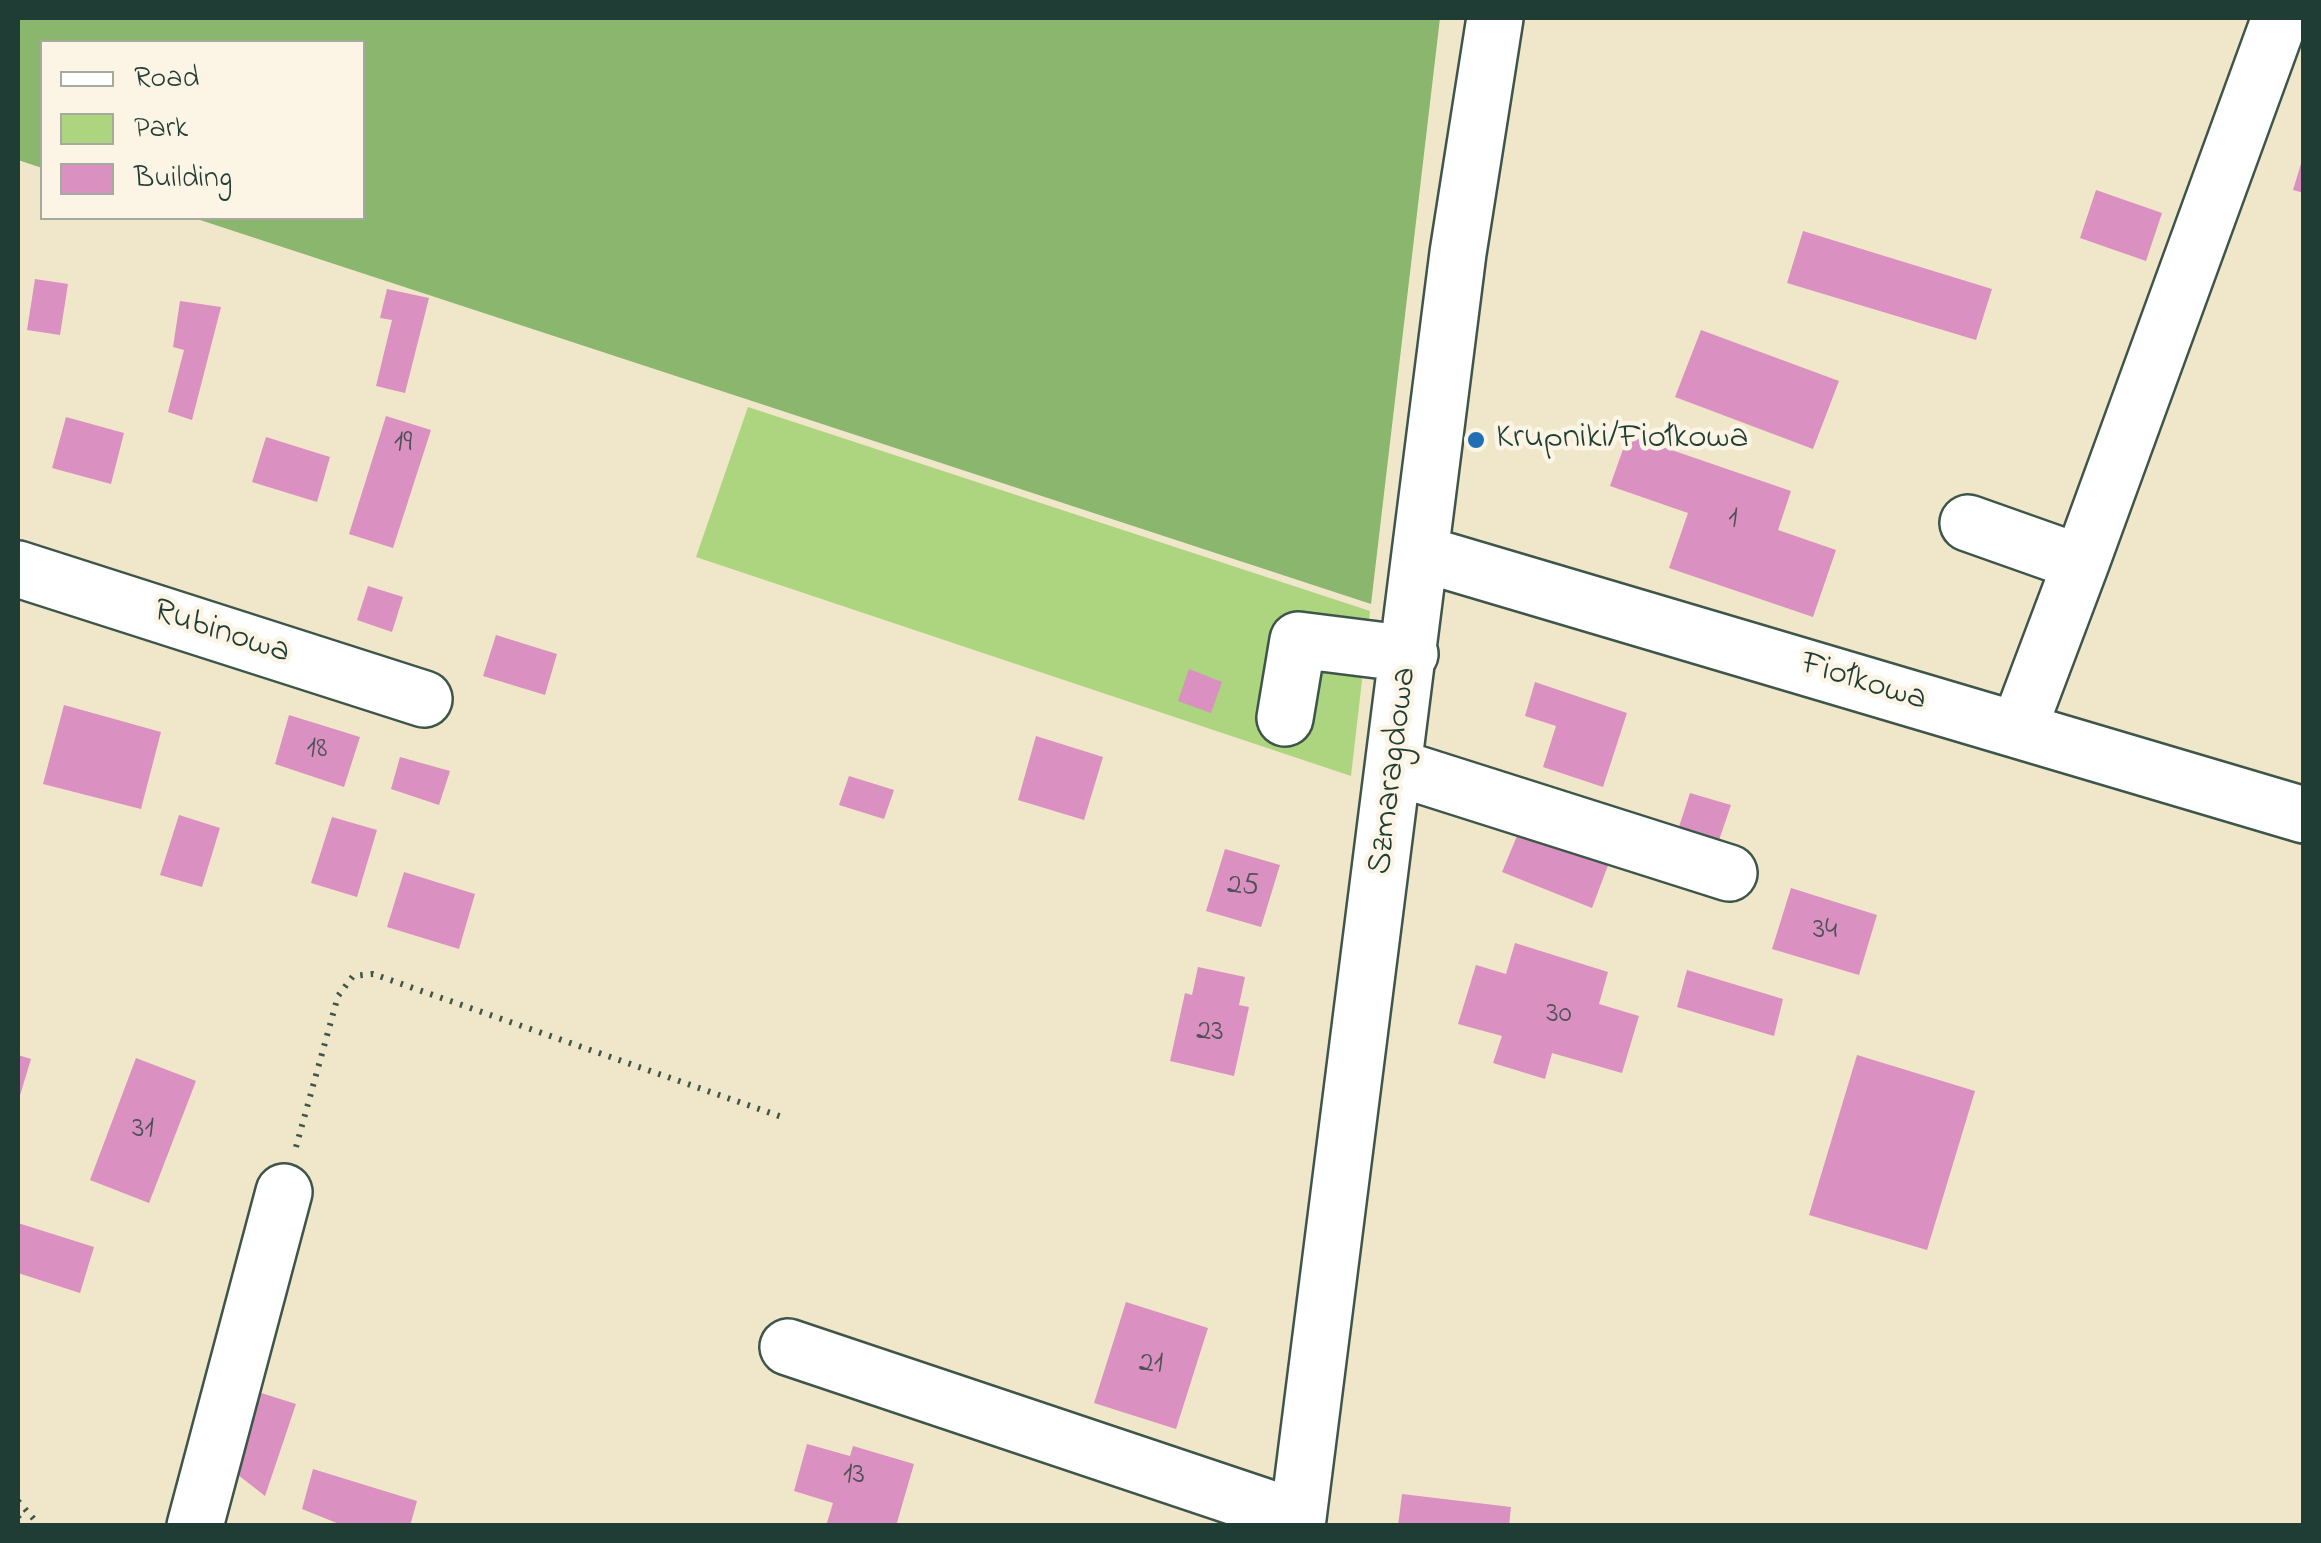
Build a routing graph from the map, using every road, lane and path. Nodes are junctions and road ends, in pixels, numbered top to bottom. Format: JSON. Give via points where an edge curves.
{"nodes":[{"id":1,"x":1495,"y":18,"type":"edge"},
{"id":2,"x":2280,"y":18,"type":"edge"},
{"id":3,"x":1968,"y":523,"type":"dead end"},
{"id":4,"x":1423,"y":554,"type":"junction"},
{"id":5,"x":2080,"y":563,"type":"junction"},
{"id":6,"x":18,"y":569,"type":"edge"},
{"id":7,"x":1410,"y":654,"type":"junction"},
{"id":8,"x":424,"y":699,"type":"dead end"},
{"id":9,"x":1285,"y":718,"type":"dead end"},
{"id":10,"x":2018,"y":730,"type":"junction"},
{"id":11,"x":1395,"y":766,"type":"junction"},
{"id":12,"x":2304,"y":814,"type":"edge"},
{"id":13,"x":1729,"y":874,"type":"dead end"},
{"id":14,"x":782,"y":1117,"type":"dead end"},
{"id":15,"x":284,"y":1192,"type":"joint"},
{"id":16,"x":788,"y":1347,"type":"dead end"},
{"id":17,"x":18,"y":1501,"type":"edge"},
{"id":18,"x":18,"y":1517,"type":"edge"},
{"id":19,"x":1298,"y":1522,"type":"edge"},
{"id":20,"x":25,"y":1526,"type":"edge"},
{"id":21,"x":40,"y":1526,"type":"edge"},
{"id":22,"x":195,"y":1526,"type":"edge"}],
"edges":[{"from":1,"to":4,"type":"street","name":"Szmaragdowa","via":[[1458,253]]},
{"from":2,"to":5,"type":"street"},
{"from":3,"to":5,"type":"street"},
{"from":4,"to":7,"type":"street","name":"Szmaragdowa"},
{"from":4,"to":10,"type":"street","name":"Fiołkowa"},
{"from":5,"to":10,"type":"street"},
{"from":6,"to":8,"type":"street","name":"Rubinowa"},
{"from":7,"to":9,"type":"street","via":[[1298,640]]},
{"from":7,"to":11,"type":"street","name":"Szmaragdowa"},
{"from":10,"to":12,"type":"street","name":"Fiołkowa"},
{"from":11,"to":13,"type":"street"},
{"from":11,"to":19,"type":"street","name":"Szmaragdowa"},
{"from":14,"to":15,"type":"path","via":[[373,974],[353,976],[338,996]]},
{"from":15,"to":22,"type":"street"},
{"from":16,"to":19,"type":"street"},
{"from":17,"to":21,"type":"path"},
{"from":18,"to":20,"type":"path"}]}
